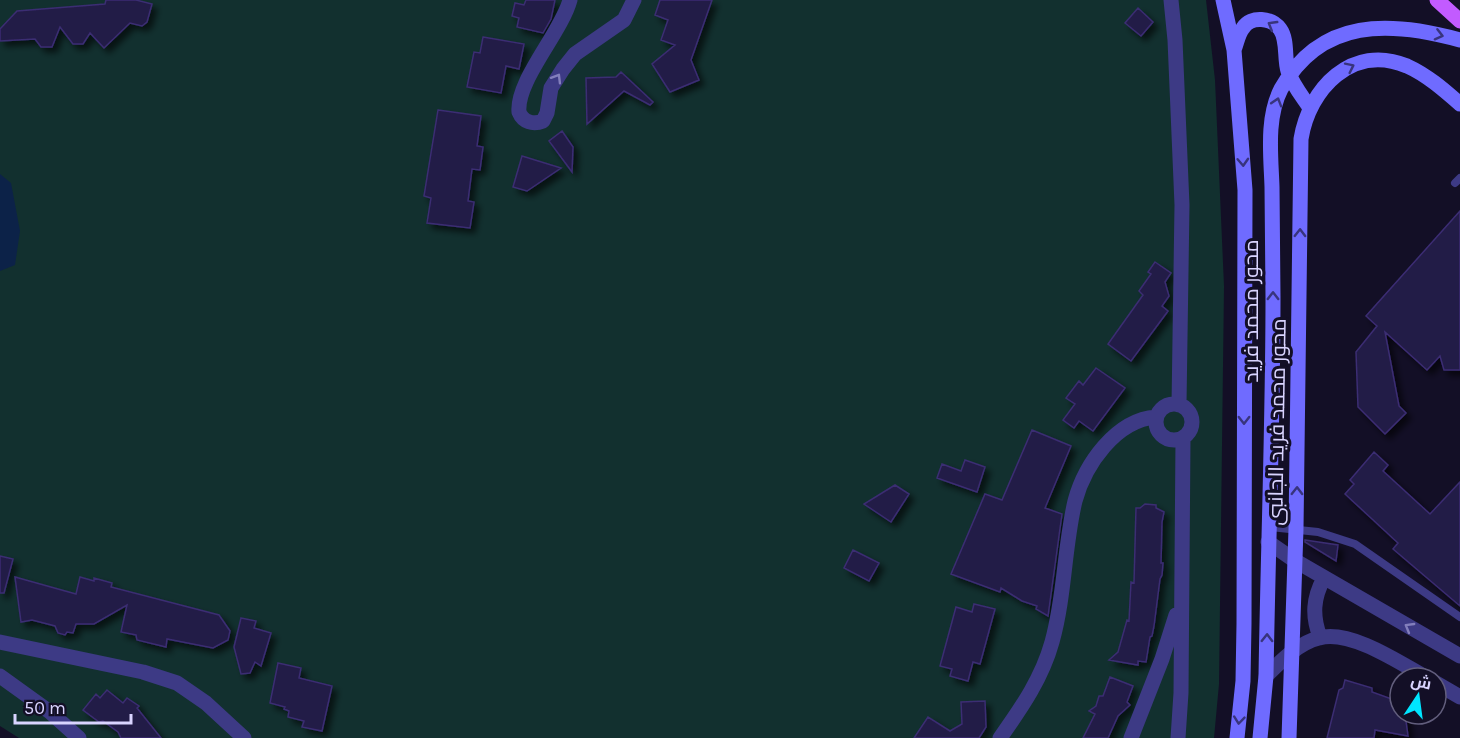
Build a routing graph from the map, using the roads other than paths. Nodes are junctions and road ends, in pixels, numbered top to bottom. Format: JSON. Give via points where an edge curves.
{"nodes":[{"id":1,"x":570,"y":0,"type":"edge"},
{"id":2,"x":634,"y":0,"type":"edge"},
{"id":3,"x":1171,"y":0,"type":"edge"},
{"id":4,"x":1223,"y":0,"type":"edge"},
{"id":5,"x":1437,"y":0,"type":"edge"},
{"id":6,"x":1460,"y":21,"type":"edge"},
{"id":7,"x":1460,"y":40,"type":"edge"},
{"id":8,"x":1234,"y":50,"type":"junction"},
{"id":9,"x":1289,"y":76,"type":"junction"},
{"id":10,"x":1460,"y":104,"type":"edge"},
{"id":11,"x":1310,"y":108,"type":"junction"},
{"id":12,"x":1179,"y":405,"type":"junction"},
{"id":13,"x":1156,"y":417,"type":"junction"},
{"id":14,"x":1183,"y":438,"type":"junction"},
{"id":15,"x":1296,"y":529,"type":"junction"},
{"id":16,"x":1268,"y":534,"type":"junction"},
{"id":17,"x":1294,"y":560,"type":"junction"},
{"id":18,"x":1324,"y":578,"type":"junction"},
{"id":19,"x":1181,"y":598,"type":"junction"},
{"id":20,"x":1460,"y":617,"type":"edge"},
{"id":21,"x":1320,"y":637,"type":"junction"},
{"id":22,"x":0,"y":642,"type":"edge"},
{"id":23,"x":1292,"y":652,"type":"junction"},
{"id":24,"x":1460,"y":656,"type":"edge"},
{"id":25,"x":1405,"y":666,"type":"edge"},
{"id":26,"x":0,"y":675,"type":"edge"},
{"id":27,"x":1266,"y":676,"type":"junction"},
{"id":28,"x":79,"y":738,"type":"edge"},
{"id":29,"x":244,"y":738,"type":"edge"},
{"id":30,"x":1000,"y":738,"type":"edge"},
{"id":31,"x":1131,"y":738,"type":"edge"},
{"id":32,"x":1178,"y":738,"type":"edge"},
{"id":33,"x":1237,"y":738,"type":"edge"},
{"id":34,"x":1260,"y":738,"type":"edge"},
{"id":35,"x":1290,"y":738,"type":"edge"}],
"edges":[{"from":1,"to":2,"type":"street","one_way":true,"via":[[520,98],[519,112],[527,122],[543,121],[552,88],[563,69],[575,54],[624,20]]},
{"from":3,"to":12,"type":"street","via":[[1182,205]]},
{"from":4,"to":8,"type":"main road","name":"محور محمد فريد"},
{"from":5,"to":6,"type":"main road"},
{"from":9,"to":7,"type":"main road","name":"محور محمد فريد","one_way":true,"via":[[1323,44],[1368,28],[1411,28]]},
{"from":9,"to":8,"type":"main road","one_way":true,"via":[[1283,34],[1271,22],[1258,20],[1246,24]]},
{"from":8,"to":33,"type":"main road","name":"محور محمد فريد","one_way":true,"via":[[1245,190],[1245,624]]},
{"from":9,"to":11,"type":"main road"},
{"from":16,"to":9,"type":"main road","name":"محور محمد فريد","one_way":true,"via":[[1273,297],[1271,134],[1275,106]]},
{"from":11,"to":10,"type":"main road","name":"محور محمد فريد الجانبى","one_way":true,"via":[[1325,86],[1342,72],[1353,65],[1377,60],[1406,66]]},
{"from":15,"to":11,"type":"main road","name":"محور محمد فريد الجانبى","one_way":true,"via":[[1301,139]]},
{"from":12,"to":13,"type":"street","via":[[1165,406]]},
{"from":12,"to":14,"type":"street","via":[[1186,408],[1192,420]]},
{"from":13,"to":14,"type":"street","via":[[1163,436]]},
{"from":13,"to":30,"type":"street","via":[[1132,423],[1110,441],[1082,482],[1048,657],[1029,697]]},
{"from":14,"to":19,"type":"street"},
{"from":15,"to":16,"type":"lane"},
{"from":15,"to":17,"type":"main road","name":"محور محمد فريد الجانبى"},
{"from":15,"to":20,"type":"lane","via":[[1329,534],[1355,544]]},
{"from":16,"to":17,"type":"street"},
{"from":27,"to":16,"type":"main road","name":"محور محمد فريد","one_way":true},
{"from":17,"to":18,"type":"street"},
{"from":17,"to":23,"type":"main road","name":"محور محمد فريد الجانبى"},
{"from":18,"to":21,"type":"street","via":[[1314,606]]},
{"from":24,"to":18,"type":"street","one_way":true},
{"from":19,"to":31,"type":"street"},
{"from":19,"to":32,"type":"street"},
{"from":21,"to":23,"type":"street"},
{"from":21,"to":25,"type":"street","via":[[1342,638],[1371,647]]},
{"from":22,"to":29,"type":"street","via":[[143,672],[177,683]]},
{"from":23,"to":27,"type":"street"},
{"from":23,"to":35,"type":"main road","name":"محور محمد فريد الجانبى"},
{"from":26,"to":28,"type":"street"},
{"from":27,"to":34,"type":"main road","name":"محور محمد فريد"}]}
